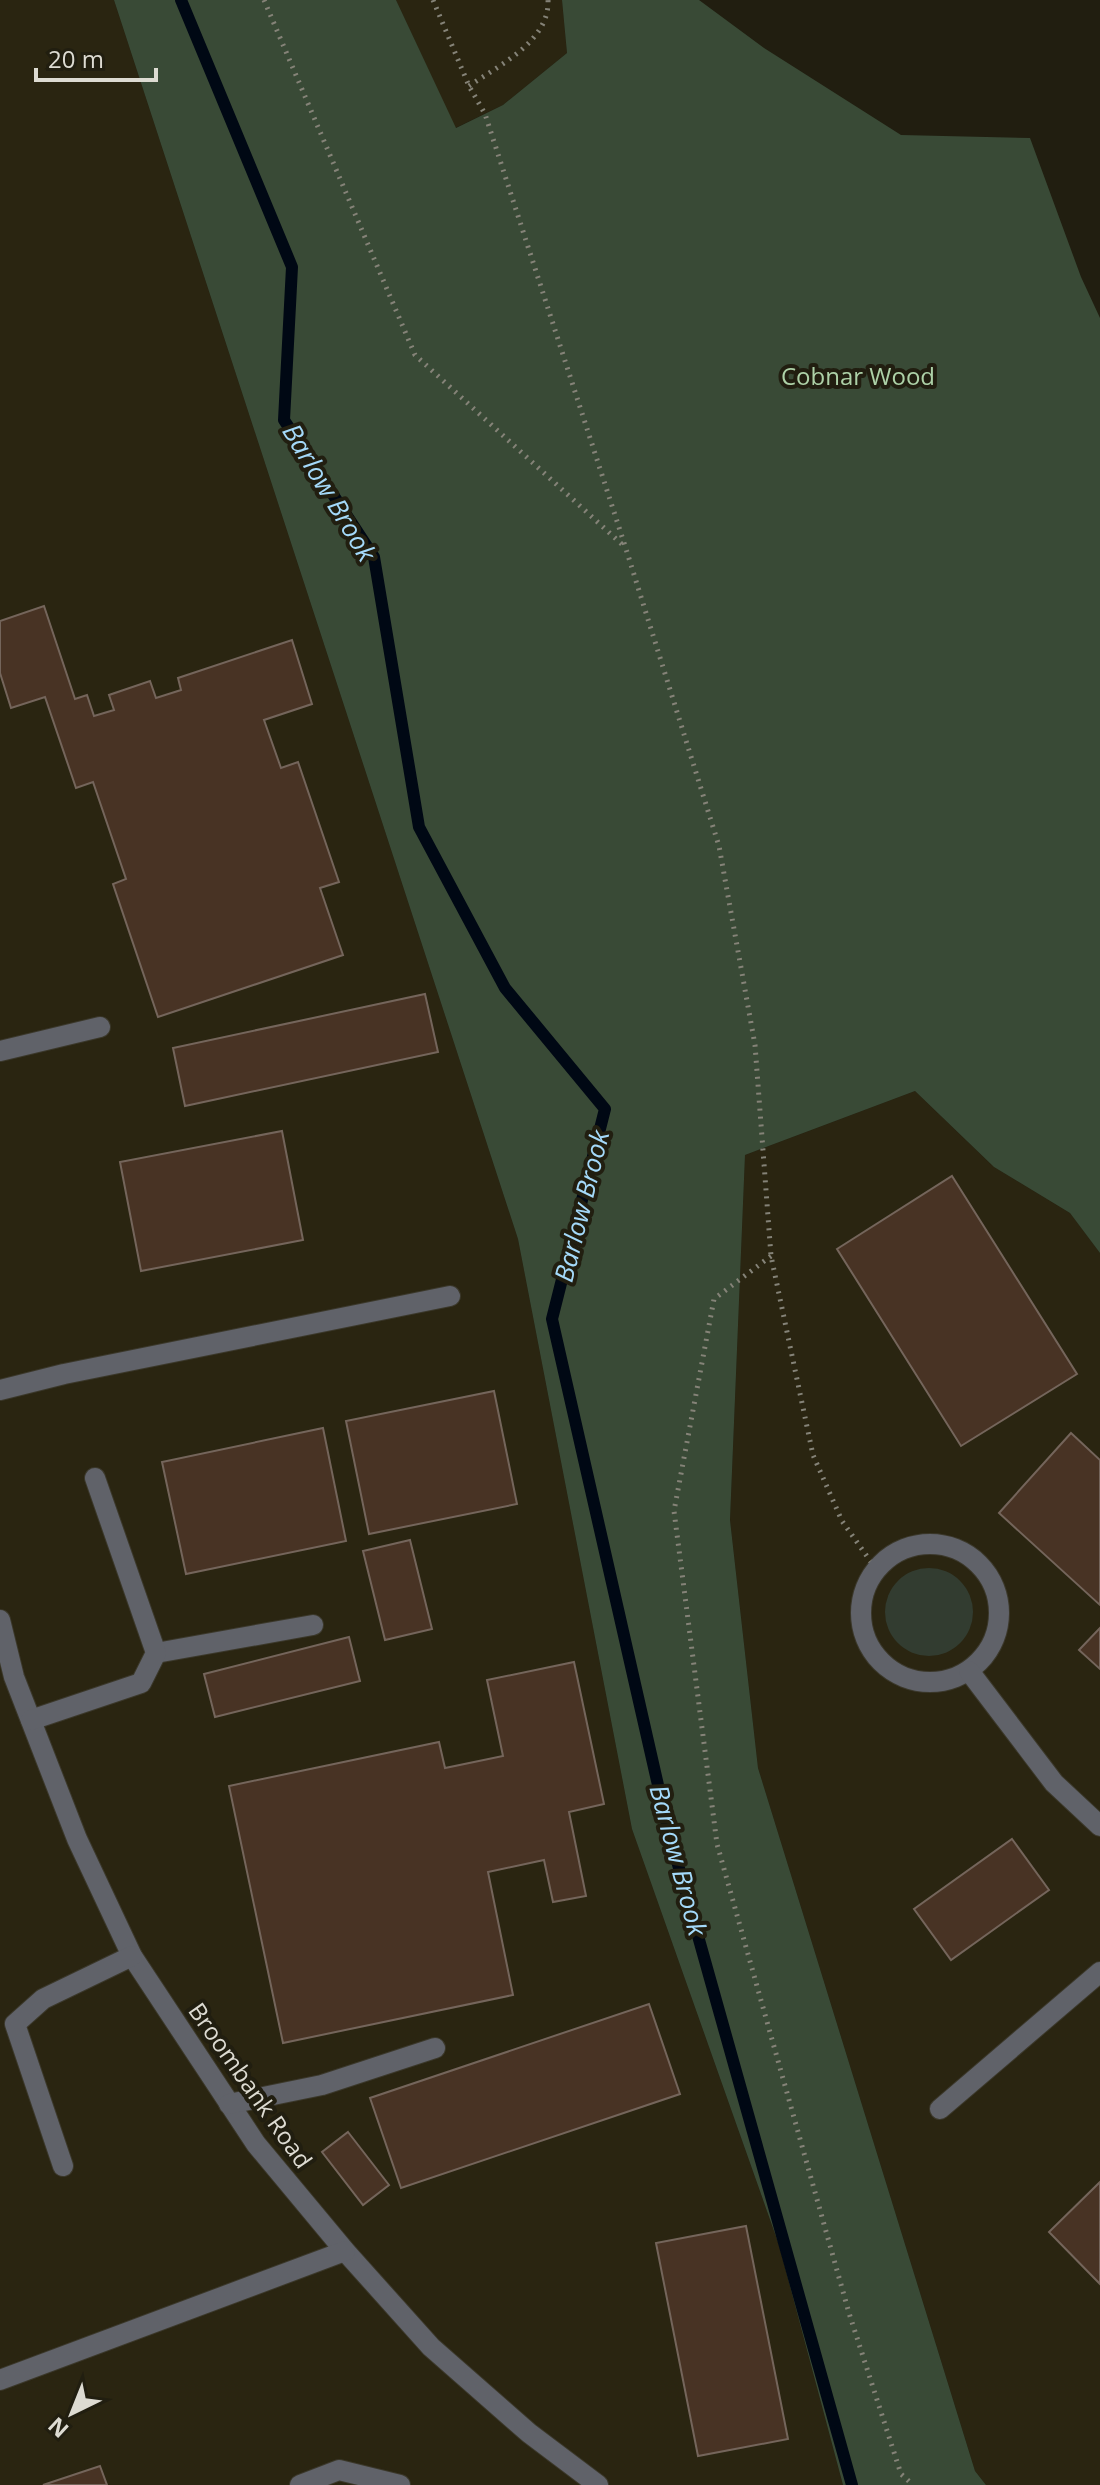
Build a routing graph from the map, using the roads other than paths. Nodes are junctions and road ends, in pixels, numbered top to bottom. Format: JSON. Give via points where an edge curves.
{"nodes":[{"id":1,"x":100,"y":1027,"type":"dead end"},
{"id":2,"x":0,"y":1051,"type":"edge"},
{"id":3,"x":450,"y":1296,"type":"dead end"},
{"id":4,"x":0,"y":1390,"type":"edge"},
{"id":5,"x":95,"y":1478,"type":"dead end"},
{"id":6,"x":0,"y":1620,"type":"edge"},
{"id":7,"x":313,"y":1625,"type":"dead end"},
{"id":8,"x":156,"y":1653,"type":"junction"},
{"id":9,"x":969,"y":1671,"type":"junction"},
{"id":10,"x":31,"y":1720,"type":"junction"},
{"id":11,"x":1100,"y":1826,"type":"edge"},
{"id":12,"x":132,"y":1956,"type":"junction"},
{"id":13,"x":1100,"y":1972,"type":"edge"},
{"id":14,"x":435,"y":2048,"type":"dead end"},
{"id":15,"x":229,"y":2104,"type":"junction"},
{"id":16,"x":940,"y":2109,"type":"dead end"},
{"id":17,"x":63,"y":2166,"type":"dead end"},
{"id":18,"x":345,"y":2251,"type":"junction"},
{"id":19,"x":0,"y":2380,"type":"edge"},
{"id":20,"x":589,"y":2482,"type":"edge"},
{"id":21,"x":300,"y":2485,"type":"edge"},
{"id":22,"x":400,"y":2485,"type":"edge"}],
"edges":[{"from":1,"to":2,"type":"street"},
{"from":3,"to":4,"type":"street"},
{"from":5,"to":8,"type":"street"},
{"from":6,"to":10,"type":"street","name":"Broombank Road"},
{"from":7,"to":8,"type":"street"},
{"from":8,"to":10,"type":"street","via":[[141,1683]]},
{"from":9,"to":9,"type":"street","via":[[986,1655],[996,1633],[994,1587],[963,1552],[940,1544],[895,1553],[865,1587],[863,1631],[872,1651],[905,1678],[927,1683]]},
{"from":9,"to":11,"type":"street","via":[[1054,1783]]},
{"from":10,"to":12,"type":"street","name":"Broombank Road","via":[[77,1839]]},
{"from":12,"to":15,"type":"street","name":"Broombank Road"},
{"from":12,"to":17,"type":"street","via":[[43,1999],[15,2024]]},
{"from":13,"to":16,"type":"street"},
{"from":14,"to":15,"type":"street","via":[[322,2085]]},
{"from":15,"to":18,"type":"street","name":"Broombank Road"},
{"from":18,"to":19,"type":"street"},
{"from":18,"to":20,"type":"street","name":"Broombank Road","via":[[431,2347]]},
{"from":21,"to":22,"type":"street","via":[[339,2470]]}]}
